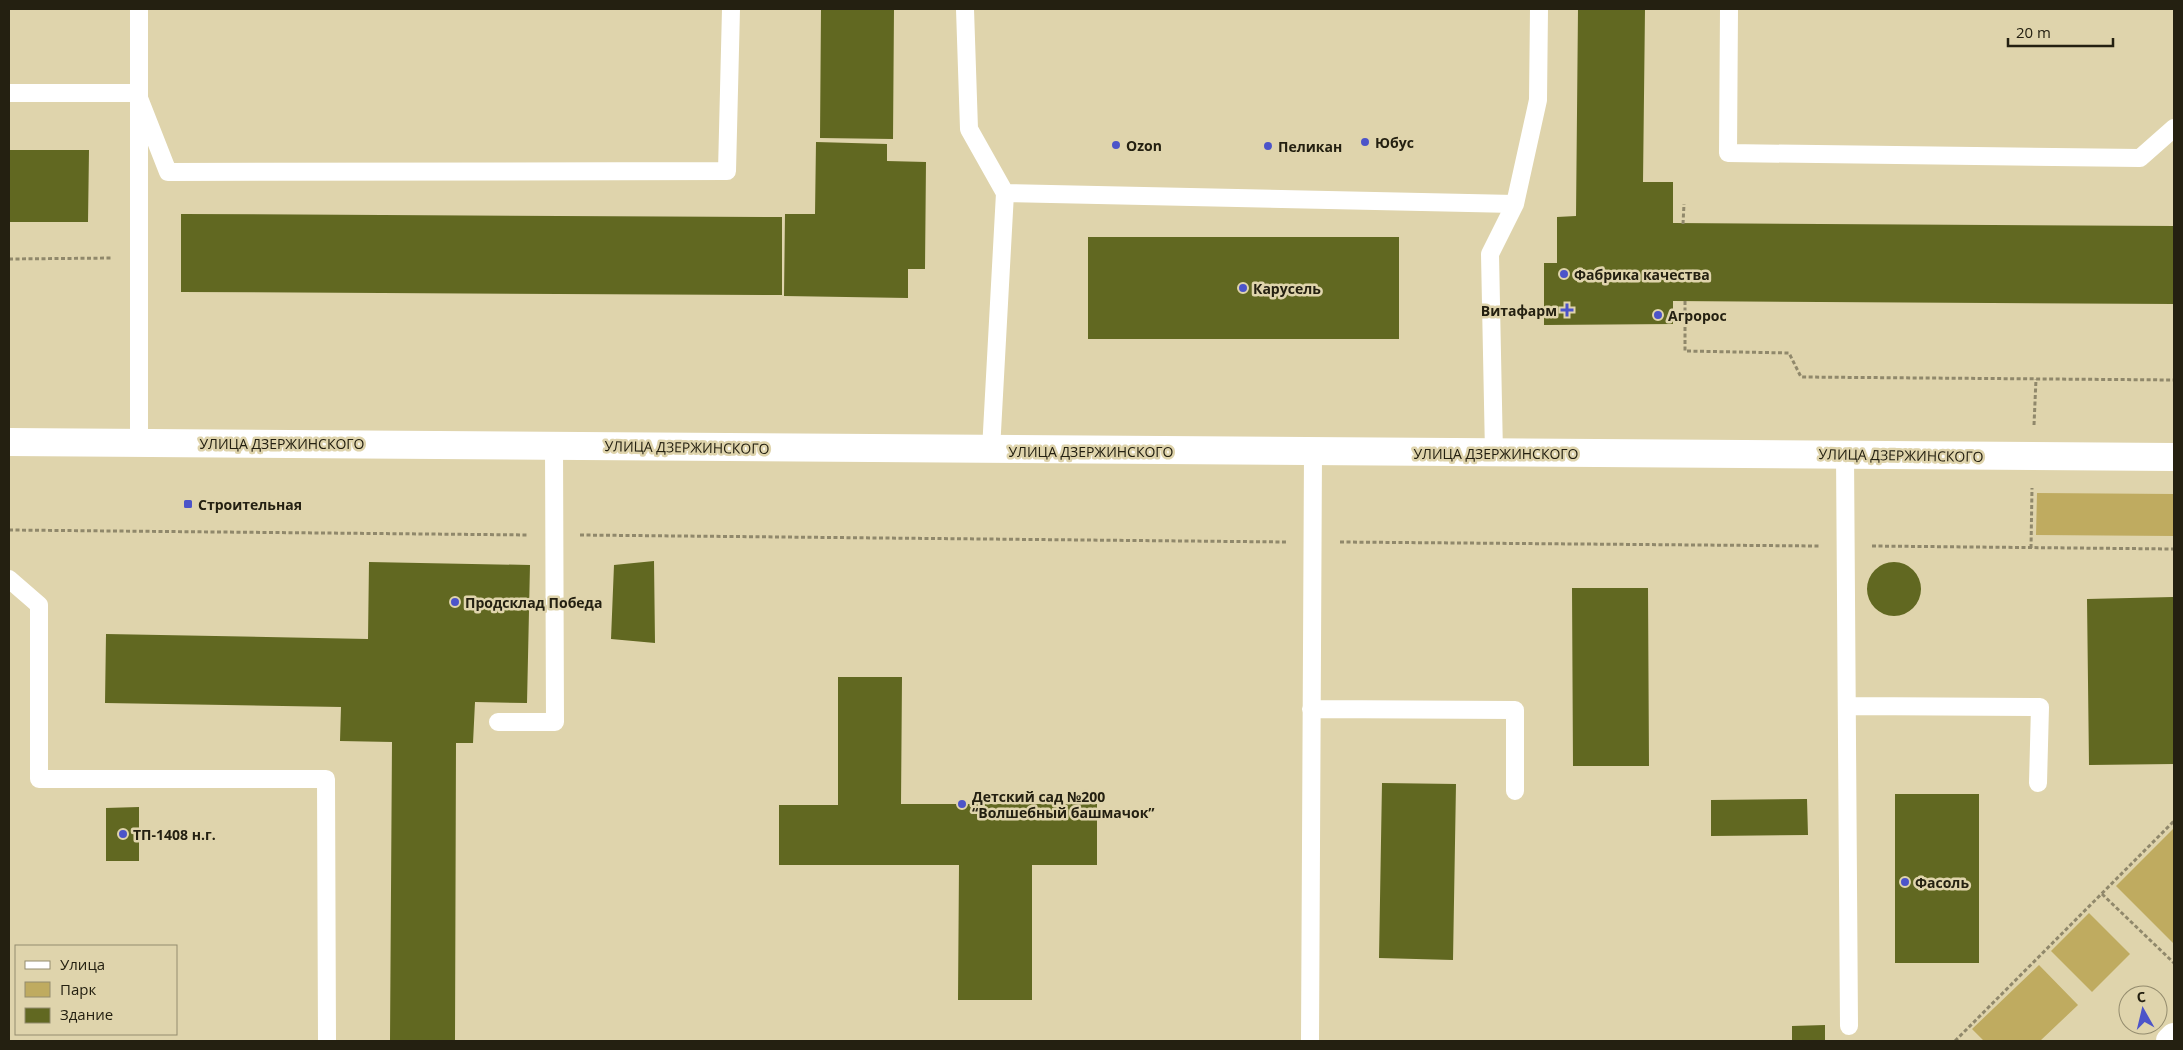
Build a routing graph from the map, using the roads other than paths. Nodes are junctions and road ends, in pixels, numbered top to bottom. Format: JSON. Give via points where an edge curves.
{"nodes":[{"id":1,"x":139,"y":9,"type":"edge"},
{"id":2,"x":731,"y":9,"type":"edge"},
{"id":3,"x":965,"y":9,"type":"edge"},
{"id":4,"x":1539,"y":9,"type":"edge"},
{"id":5,"x":1729,"y":9,"type":"edge"},
{"id":6,"x":9,"y":93,"type":"edge"},
{"id":7,"x":138,"y":93,"type":"junction"},
{"id":8,"x":2174,"y":128,"type":"edge"},
{"id":9,"x":1005,"y":193,"type":"junction"},
{"id":10,"x":1515,"y":204,"type":"junction"},
{"id":11,"x":9,"y":442,"type":"edge"},
{"id":12,"x":139,"y":442,"type":"junction"},
{"id":13,"x":554,"y":445,"type":"junction"},
{"id":14,"x":991,"y":450,"type":"junction"},
{"id":15,"x":1313,"y":452,"type":"junction"},
{"id":16,"x":1494,"y":454,"type":"junction"},
{"id":17,"x":1845,"y":454,"type":"junction"},
{"id":18,"x":2174,"y":458,"type":"edge"},
{"id":19,"x":9,"y":580,"type":"edge"},
{"id":20,"x":1847,"y":706,"type":"junction"},
{"id":21,"x":1311,"y":709,"type":"junction"},
{"id":22,"x":498,"y":722,"type":"dead end"},
{"id":23,"x":2038,"y":784,"type":"dead end"},
{"id":24,"x":1515,"y":791,"type":"dead end"},
{"id":25,"x":1849,"y":1026,"type":"dead end"},
{"id":26,"x":2174,"y":1037,"type":"edge"},
{"id":27,"x":327,"y":1041,"type":"edge"},
{"id":28,"x":1310,"y":1041,"type":"edge"},
{"id":29,"x":2170,"y":1041,"type":"edge"}],
"edges":[{"from":1,"to":7,"type":"lane"},
{"from":2,"to":7,"type":"lane","via":[[727,171],[168,172]]},
{"from":3,"to":9,"type":"lane","via":[[969,129]]},
{"from":4,"to":10,"type":"lane","via":[[1538,100]]},
{"from":5,"to":8,"type":"lane","via":[[1728,153],[2140,158]]},
{"from":6,"to":7,"type":"lane"},
{"from":7,"to":12,"type":"lane"},
{"from":9,"to":10,"type":"lane"},
{"from":9,"to":14,"type":"lane"},
{"from":10,"to":16,"type":"lane","via":[[1490,254]]},
{"from":11,"to":12,"type":"main road","name":"УЛИЦА ДЗЕРЖИНСКОГО"},
{"from":12,"to":13,"type":"main road","name":"УЛИЦА ДЗЕРЖИНСКОГО"},
{"from":13,"to":14,"type":"main road","name":"УЛИЦА ДЗЕРЖИНСКОГО"},
{"from":13,"to":22,"type":"lane","via":[[555,722]]},
{"from":14,"to":15,"type":"main road","name":"УЛИЦА ДЗЕРЖИНСКОГО"},
{"from":15,"to":16,"type":"main road","name":"УЛИЦА ДЗЕРЖИНСКОГО"},
{"from":15,"to":21,"type":"lane"},
{"from":16,"to":17,"type":"main road","name":"УЛИЦА ДЗЕРЖИНСКОГО"},
{"from":17,"to":18,"type":"main road","name":"УЛИЦА ДЗЕРЖИНСКОГО"},
{"from":17,"to":20,"type":"lane"},
{"from":19,"to":27,"type":"lane","via":[[39,605],[39,779],[326,779]]},
{"from":20,"to":23,"type":"lane","via":[[2040,707]]},
{"from":20,"to":25,"type":"lane"},
{"from":21,"to":24,"type":"lane","via":[[1515,710]]},
{"from":21,"to":28,"type":"lane"},
{"from":26,"to":29,"type":"main road"}]}
